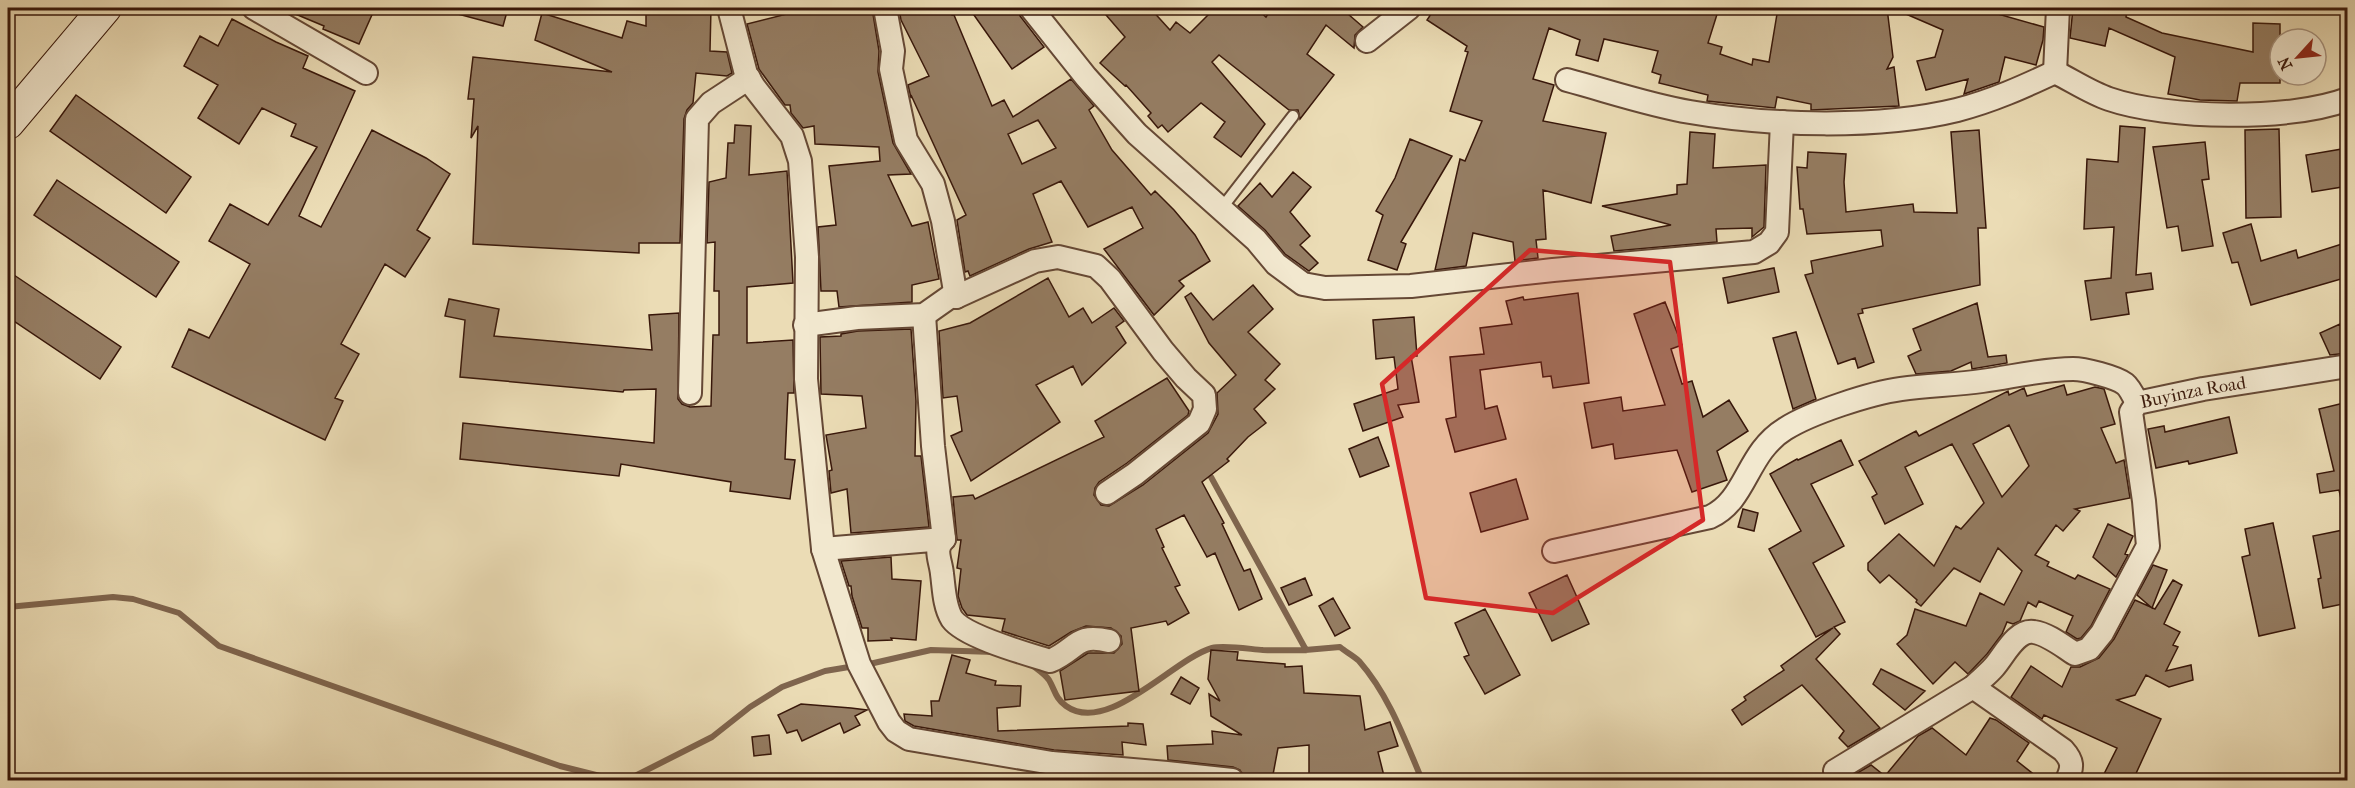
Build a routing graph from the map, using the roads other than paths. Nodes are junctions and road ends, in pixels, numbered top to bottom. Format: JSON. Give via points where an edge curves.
{"nodes":[{"id":1,"x":254,"y":8,"type":"edge"},
{"id":2,"x":729,"y":8,"type":"edge"},
{"id":3,"x":885,"y":8,"type":"edge"},
{"id":4,"x":1031,"y":8,"type":"edge"},
{"id":5,"x":1409,"y":8,"type":"edge"},
{"id":6,"x":2058,"y":8,"type":"edge"},
{"id":7,"x":93,"y":10,"type":"edge"},
{"id":8,"x":1368,"y":41,"type":"dead end"},
{"id":9,"x":2055,"y":72,"type":"junction"},
{"id":10,"x":366,"y":74,"type":"dead end"},
{"id":11,"x":749,"y":78,"type":"junction"},
{"id":12,"x":1567,"y":80,"type":"dead end"},
{"id":13,"x":2348,"y":99,"type":"edge"},
{"id":14,"x":1293,"y":116,"type":"dead end"},
{"id":15,"x":1782,"y":122,"type":"junction"},
{"id":16,"x":8,"y":123,"type":"edge"},
{"id":17,"x":1221,"y":209,"type":"junction"},
{"id":18,"x":956,"y":297,"type":"junction"},
{"id":19,"x":924,"y":315,"type":"junction"},
{"id":20,"x":805,"y":325,"type":"junction"},
{"id":21,"x":2348,"y":366,"type":"edge"},
{"id":22,"x":690,"y":393,"type":"dead end"},
{"id":23,"x":2137,"y":403,"type":"junction"},
{"id":24,"x":1107,"y":493,"type":"dead end"},
{"id":25,"x":944,"y":539,"type":"junction"},
{"id":26,"x":823,"y":549,"type":"junction"},
{"id":27,"x":1554,"y":551,"type":"dead end"},
{"id":28,"x":1109,"y":641,"type":"dead end"},
{"id":29,"x":1973,"y":687,"type":"junction"},
{"id":30,"x":1835,"y":771,"type":"dead end"},
{"id":31,"x":1050,"y":772,"type":"edge"},
{"id":32,"x":1227,"y":780,"type":"edge"},
{"id":33,"x":2067,"y":780,"type":"edge"}],
"edges":[{"from":1,"to":10,"type":"street"},
{"from":2,"to":11,"type":"street"},
{"from":3,"to":18,"type":"street","via":[[893,51],[891,69],[906,140],[933,184]]},
{"from":4,"to":17,"type":"street","via":[[1137,134]]},
{"from":5,"to":8,"type":"street"},
{"from":6,"to":9,"type":"street"},
{"from":7,"to":16,"type":"street"},
{"from":9,"to":13,"type":"street","via":[[2108,99],[2163,110],[2242,116],[2318,107]]},
{"from":9,"to":15,"type":"street","via":[[1989,100],[1924,117]]},
{"from":11,"to":20,"type":"street","via":[[798,150],[807,256]]},
{"from":11,"to":22,"type":"street","via":[[711,103],[697,119]]},
{"from":12,"to":15,"type":"street","via":[[1690,112]]},
{"from":14,"to":17,"type":"lane"},
{"from":15,"to":17,"type":"street","via":[[1777,232],[1769,243],[1754,252],[1411,286],[1325,288],[1303,284],[1275,264],[1256,240]]},
{"from":18,"to":19,"type":"street","via":[[951,296]]},
{"from":18,"to":24,"type":"street","via":[[1035,261],[1058,257],[1096,266],[1163,351],[1204,395],[1205,408],[1199,423]]},
{"from":19,"to":20,"type":"street"},
{"from":19,"to":25,"type":"street"},
{"from":20,"to":26,"type":"street","via":[[809,418]]},
{"from":21,"to":23,"type":"street","name":"Buyinza Road"},
{"from":23,"to":27,"type":"street","via":[[2125,384],[2074,369],[1900,389],[1837,407],[1785,429],[1756,456],[1727,506],[1710,517]]},
{"from":23,"to":29,"type":"street","name":"Buyinza Road","via":[[2131,412],[2149,537],[2145,556],[2102,633],[2089,649],[2076,654],[2041,634],[2024,634]]},
{"from":25,"to":26,"type":"street"},
{"from":25,"to":28,"type":"street","via":[[939,543],[938,553],[946,602],[954,621],[962,627],[1050,661],[1081,640]]},
{"from":26,"to":31,"type":"street","via":[[856,654],[889,722],[901,736]]},
{"from":29,"to":30,"type":"street"},
{"from":29,"to":33,"type":"street","via":[[2063,750],[2072,768]]},
{"from":31,"to":32,"type":"street"}]}
